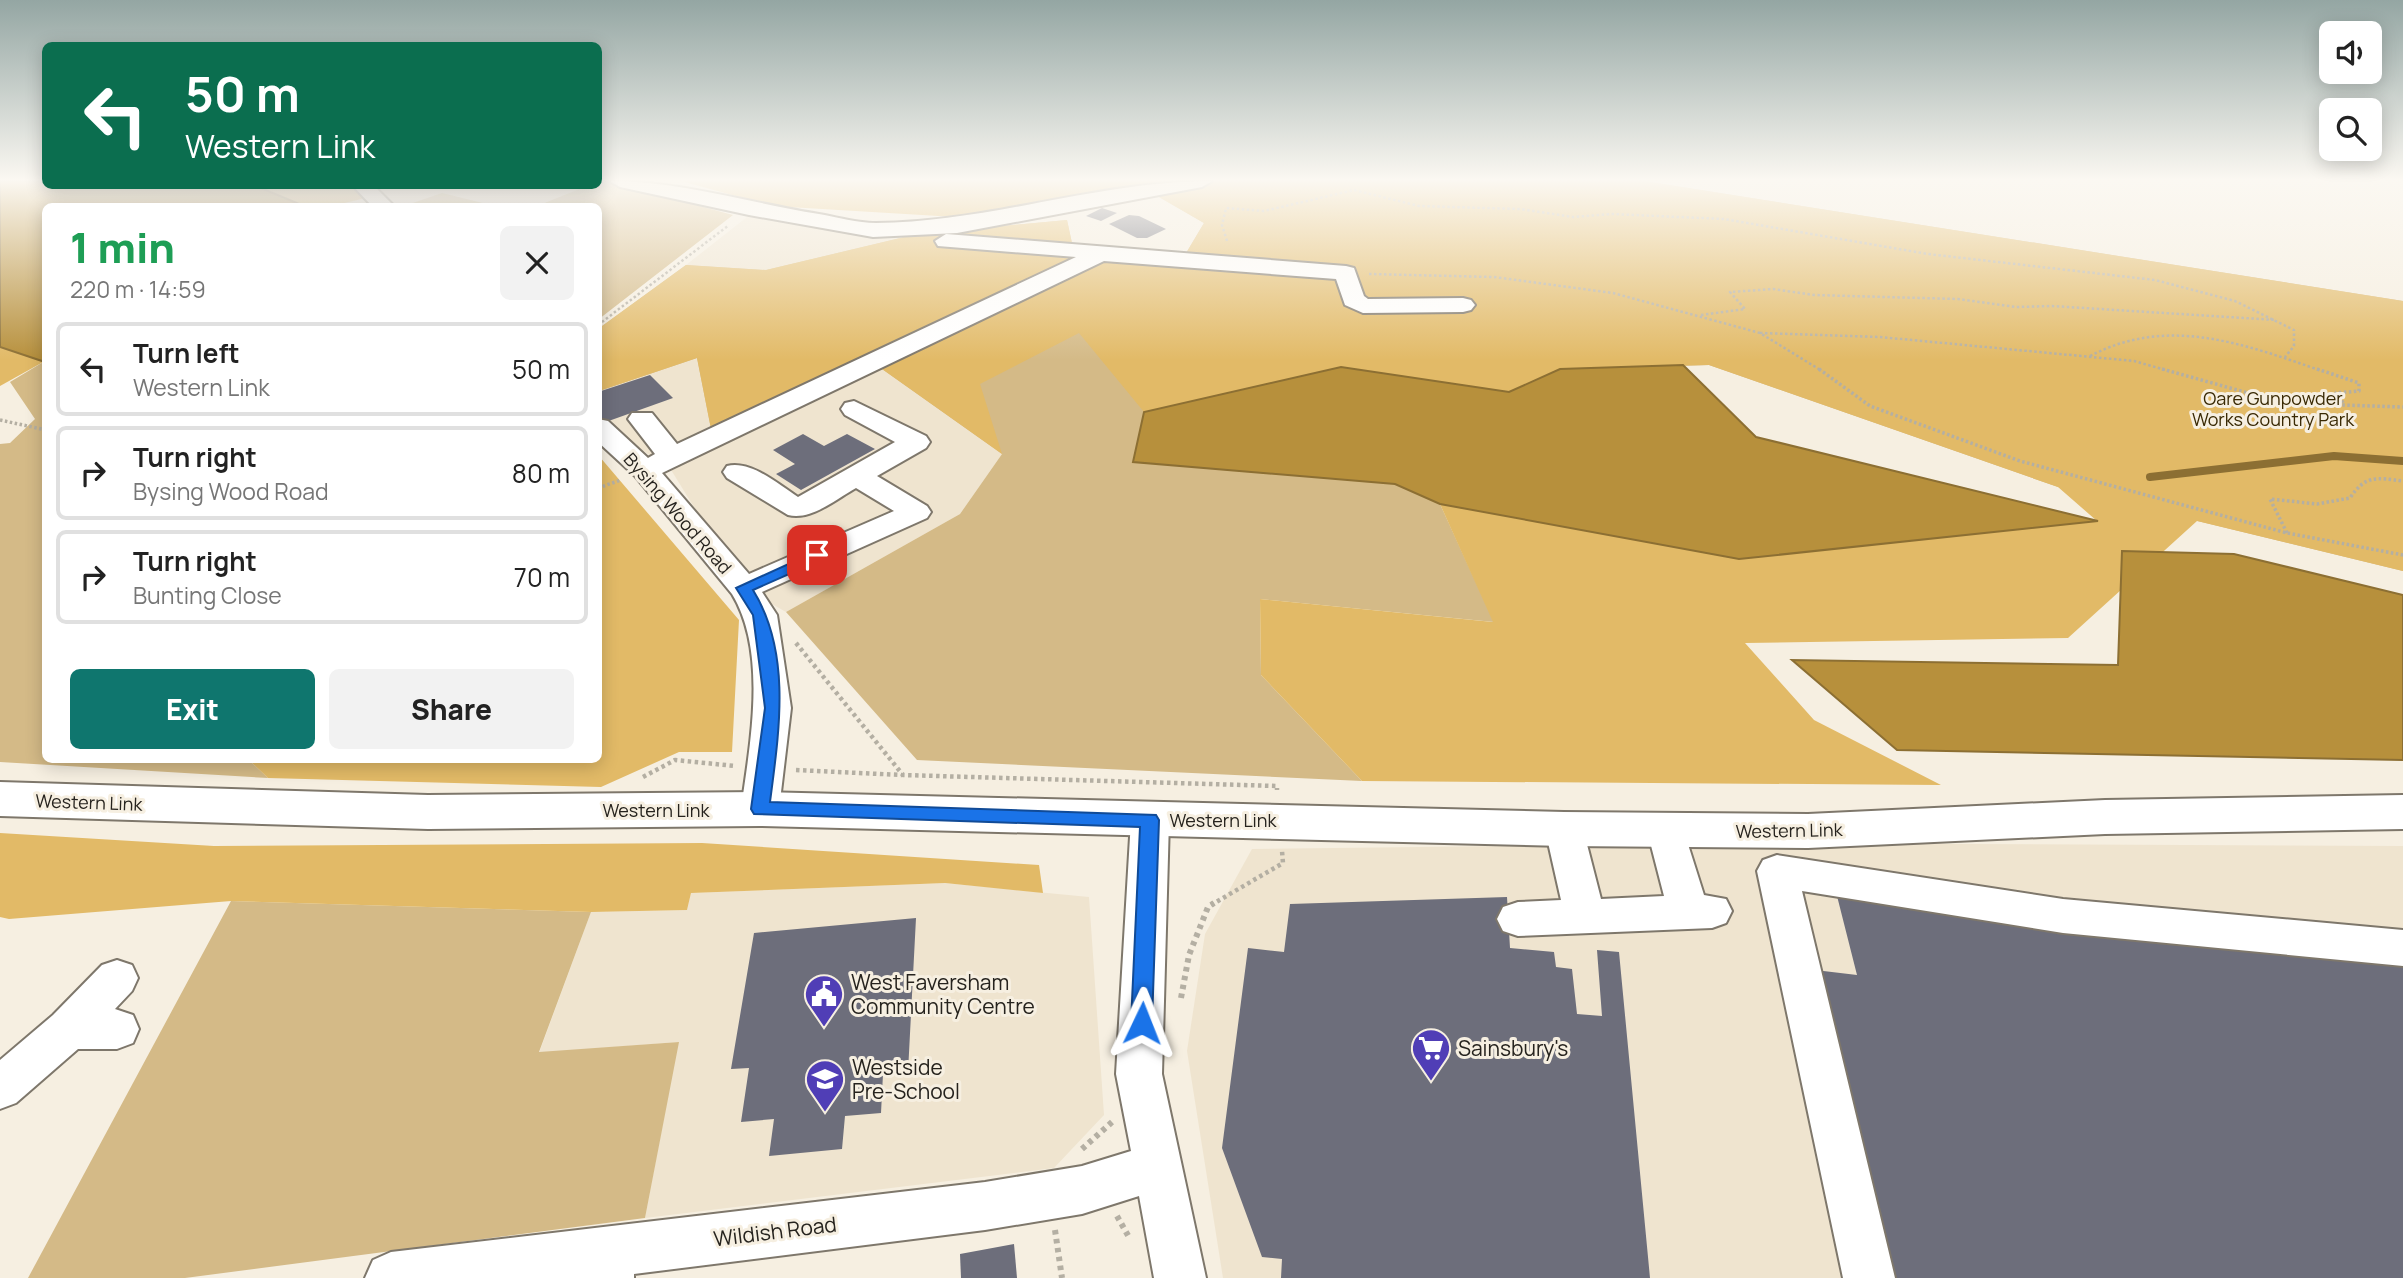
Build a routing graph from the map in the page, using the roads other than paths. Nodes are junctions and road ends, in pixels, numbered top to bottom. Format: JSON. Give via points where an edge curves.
{"nodes":[{"id":1,"x":944,"y":241,"type":"edge"},
{"id":2,"x":1101,"y":254,"type":"junction"},
{"id":3,"x":1463,"y":306,"type":"dead end"},
{"id":4,"x":854,"y":409,"type":"dead end"},
{"id":5,"x":642,"y":419,"type":"dead end"},
{"id":6,"x":602,"y":431,"type":"edge"},
{"id":7,"x":672,"y":457,"type":"junction"},
{"id":8,"x":645,"y":470,"type":"junction"},
{"id":9,"x":737,"y":472,"type":"dead end"},
{"id":10,"x":857,"y":476,"type":"junction"},
{"id":11,"x":752,"y":602,"type":"junction"},
{"id":12,"x":0,"y":799,"type":"edge"},
{"id":13,"x":760,"y":809,"type":"junction"},
{"id":14,"x":2403,"y":811,"type":"edge"},
{"id":15,"x":1150,"y":820,"type":"junction"},
{"id":16,"x":1564,"y":829,"type":"junction"},
{"id":17,"x":1666,"y":830,"type":"junction"},
{"id":18,"x":1585,"y":916,"type":"junction"},
{"id":19,"x":1518,"y":919,"type":"dead end"},
{"id":20,"x":2403,"y":948,"type":"edge"},
{"id":21,"x":117,"y":978,"type":"dead end"},
{"id":22,"x":69,"y":1029,"type":"junction"},
{"id":23,"x":117,"y":1029,"type":"dead end"},
{"id":24,"x":0,"y":1088,"type":"edge"},
{"id":25,"x":1156,"y":1167,"type":"junction"},
{"id":26,"x":610,"y":1264,"type":"edge"},
{"id":27,"x":391,"y":1278,"type":"edge"},
{"id":28,"x":1180,"y":1278,"type":"edge"},
{"id":29,"x":1869,"y":1278,"type":"edge"}],
"edges":[{"from":1,"to":2,"type":"street"},
{"from":2,"to":3,"type":"street","via":[[1346,273],[1353,300],[1363,306]]},
{"from":2,"to":7,"type":"street"},
{"from":4,"to":10,"type":"street","via":[[916,442]]},
{"from":5,"to":7,"type":"street"},
{"from":6,"to":8,"type":"street","name":"Bysing Wood Road"},
{"from":7,"to":8,"type":"street"},
{"from":8,"to":11,"type":"street","name":"Bysing Wood Road"},
{"from":9,"to":10,"type":"street","via":[[798,509]]},
{"from":10,"to":11,"type":"street","via":[[916,512]]},
{"from":11,"to":13,"type":"street","via":[[773,708]]},
{"from":12,"to":13,"type":"main road","name":"Western Link","via":[[428,812]]},
{"from":13,"to":15,"type":"main road","name":"Western Link"},
{"from":14,"to":17,"type":"main road","name":"Western Link","via":[[2105,817],[1808,831]]},
{"from":15,"to":16,"type":"main road","name":"Western Link"},
{"from":15,"to":25,"type":"street","via":[[1139,1074]]},
{"from":16,"to":17,"type":"main road","name":"Western Link"},
{"from":16,"to":18,"type":"street"},
{"from":17,"to":18,"type":"street","via":[[1700,911]]},
{"from":18,"to":19,"type":"street"},
{"from":20,"to":29,"type":"street","via":[[2063,916],[1777,870]]},
{"from":21,"to":22,"type":"street"},
{"from":22,"to":23,"type":"street"},
{"from":22,"to":24,"type":"street"},
{"from":25,"to":26,"type":"street","name":"Wildish Road","via":[[1082,1190]]},
{"from":25,"to":28,"type":"street"},
{"from":26,"to":27,"type":"street","name":"Wildish Road"}]}
